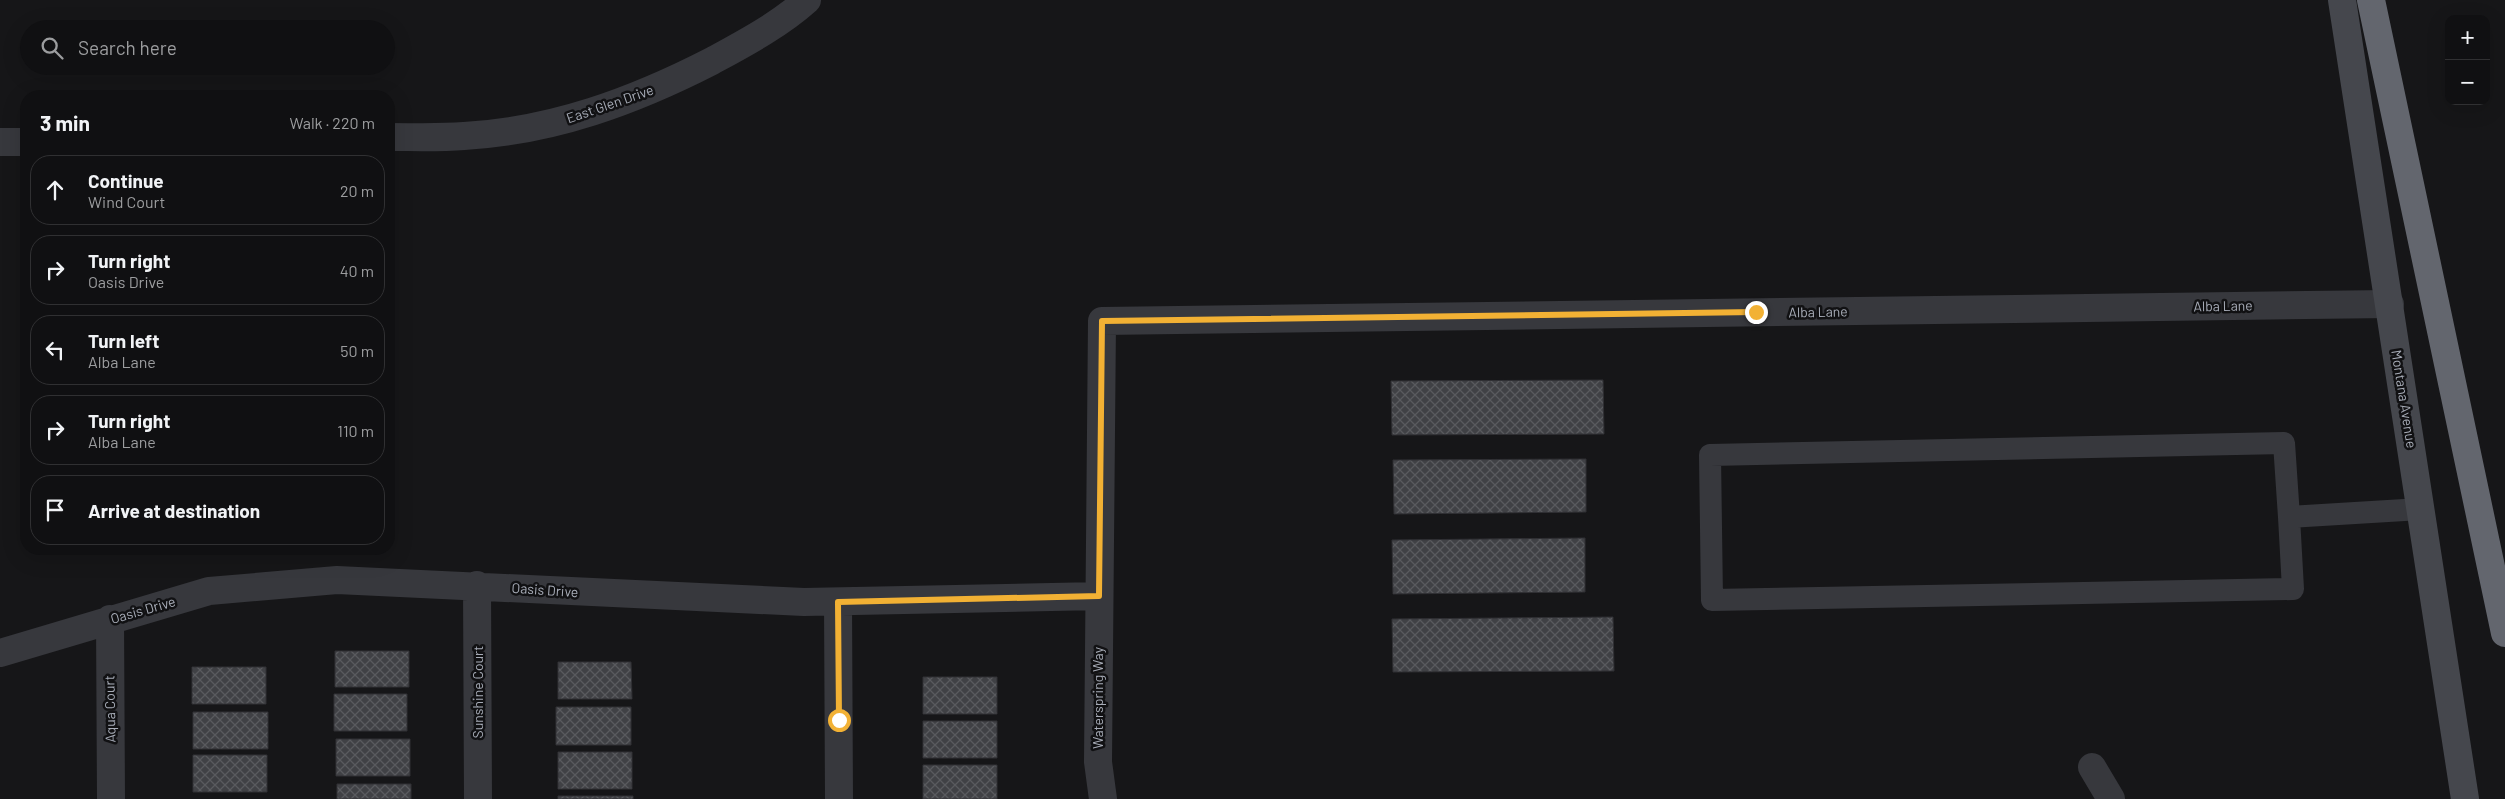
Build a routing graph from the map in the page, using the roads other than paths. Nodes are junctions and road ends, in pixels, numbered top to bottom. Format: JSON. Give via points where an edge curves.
{"nodes":[{"id":1,"x":808,"y":0,"type":"edge"},
{"id":2,"x":2342,"y":0,"type":"edge"},
{"id":3,"x":2371,"y":0,"type":"edge"},
{"id":4,"x":395,"y":137,"type":"edge"},
{"id":5,"x":0,"y":142,"type":"edge"},
{"id":6,"x":20,"y":142,"type":"edge"},
{"id":7,"x":2390,"y":304,"type":"junction"},
{"id":8,"x":2421,"y":509,"type":"junction"},
{"id":9,"x":2289,"y":518,"type":"junction"},
{"id":10,"x":477,"y":585,"type":"junction"},
{"id":11,"x":1099,"y":596,"type":"junction"},
{"id":12,"x":838,"y":602,"type":"junction"},
{"id":13,"x":110,"y":619,"type":"junction"},
{"id":14,"x":2505,"y":633,"type":"edge"},
{"id":15,"x":0,"y":653,"type":"edge"},
{"id":16,"x":2092,"y":767,"type":"dead end"},
{"id":17,"x":111,"y":799,"type":"edge"},
{"id":18,"x":478,"y":799,"type":"edge"},
{"id":19,"x":839,"y":799,"type":"edge"},
{"id":20,"x":1103,"y":799,"type":"edge"},
{"id":21,"x":2111,"y":799,"type":"edge"},
{"id":22,"x":2465,"y":799,"type":"edge"}],
"edges":[{"from":1,"to":4,"type":"street","name":"East Glen Drive","via":[[747,42],[662,87],[595,112],[537,127],[465,136]]},
{"from":2,"to":7,"type":"main road","name":"Montana Avenue"},
{"from":3,"to":14,"type":"highway"},
{"from":5,"to":6,"type":"street"},
{"from":7,"to":8,"type":"main road","name":"Montana Avenue"},
{"from":7,"to":11,"type":"street","name":"Alba Lane","via":[[1102,321]]},
{"from":8,"to":9,"type":"lane"},
{"from":8,"to":22,"type":"main road","name":"Montana Avenue"},
{"from":9,"to":9,"type":"lane","via":[[2293,589],[1712,600],[1710,455],[2284,443]]},
{"from":10,"to":12,"type":"street","name":"Oasis Drive","via":[[623,595]]},
{"from":10,"to":13,"type":"street","name":"Oasis Drive","via":[[337,580],[209,591]]},
{"from":10,"to":18,"type":"street","name":"Sunshine Court"},
{"from":11,"to":12,"type":"street","name":"Oasis Drive"},
{"from":11,"to":20,"type":"street","name":"Waterspring Way","via":[[1098,762]]},
{"from":12,"to":19,"type":"street"},
{"from":13,"to":15,"type":"street","name":"Oasis Drive"},
{"from":13,"to":17,"type":"street","name":"Aqua Court"},
{"from":16,"to":21,"type":"street"}]}
